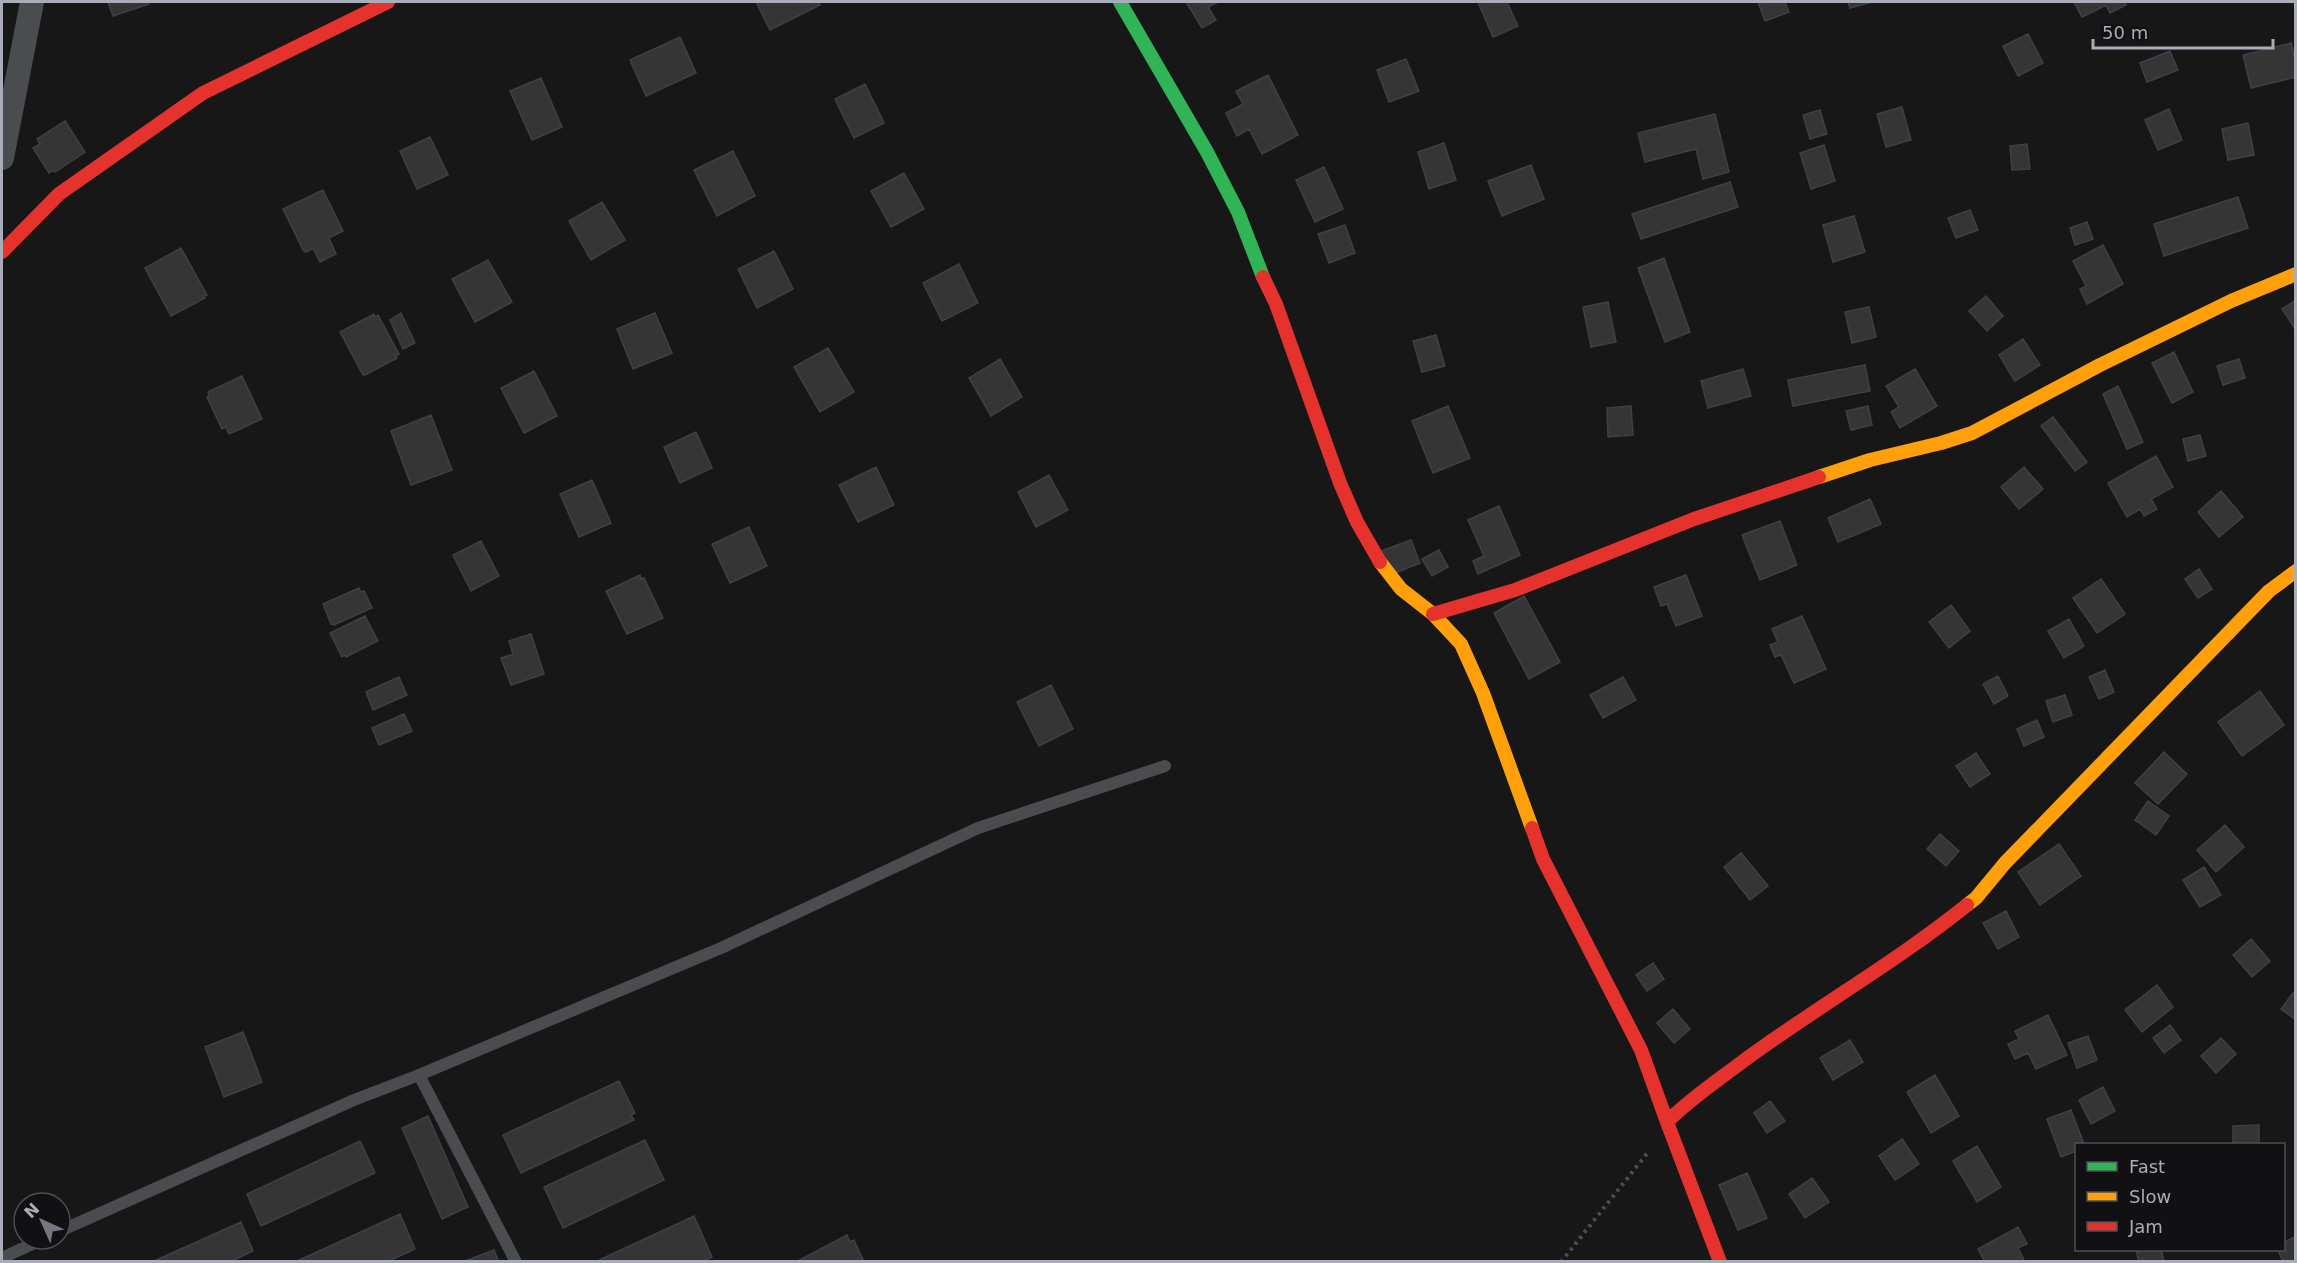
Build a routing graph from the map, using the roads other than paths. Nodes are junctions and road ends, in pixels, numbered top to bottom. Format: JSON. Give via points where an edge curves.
{"nodes":[{"id":1,"x":32,"y":2,"type":"edge"},
{"id":2,"x":388,"y":2,"type":"edge"},
{"id":3,"x":1120,"y":2,"type":"edge"},
{"id":4,"x":2,"y":158,"type":"edge"},
{"id":5,"x":2,"y":252,"type":"edge"},
{"id":6,"x":2295,"y":274,"type":"edge"},
{"id":7,"x":2295,"y":571,"type":"edge"},
{"id":8,"x":1433,"y":614,"type":"junction"},
{"id":9,"x":1165,"y":766,"type":"dead end"},
{"id":10,"x":419,"y":1075,"type":"junction"},
{"id":11,"x":1667,"y":1122,"type":"junction"},
{"id":12,"x":72,"y":1227,"type":"edge"},
{"id":13,"x":17,"y":1251,"type":"edge"},
{"id":14,"x":2,"y":1258,"type":"edge"},
{"id":15,"x":516,"y":1262,"type":"edge"},
{"id":16,"x":1720,"y":1262,"type":"edge"}],
"edges":[{"from":1,"to":4,"type":"street"},
{"from":2,"to":5,"type":"street","via":[[203,93],[59,194]]},
{"from":3,"to":8,"type":"street","via":[[1238,212],[1357,522],[1377,559],[1401,589]]},
{"from":6,"to":8,"type":"street","via":[[2110,360],[1972,433],[1870,460],[1694,519],[1515,590]]},
{"from":7,"to":11,"type":"street","via":[[2269,591],[2133,730],[1976,898],[1940,927],[1768,1042],[1683,1105]]},
{"from":8,"to":11,"type":"street","via":[[1461,644],[1484,693],[1543,859],[1641,1050]]},
{"from":9,"to":10,"type":"lane","via":[[978,828],[721,948]]},
{"from":10,"to":12,"type":"lane","via":[[354,1100]]},
{"from":10,"to":15,"type":"lane"},
{"from":11,"to":16,"type":"street"},
{"from":13,"to":14,"type":"lane"}]}
